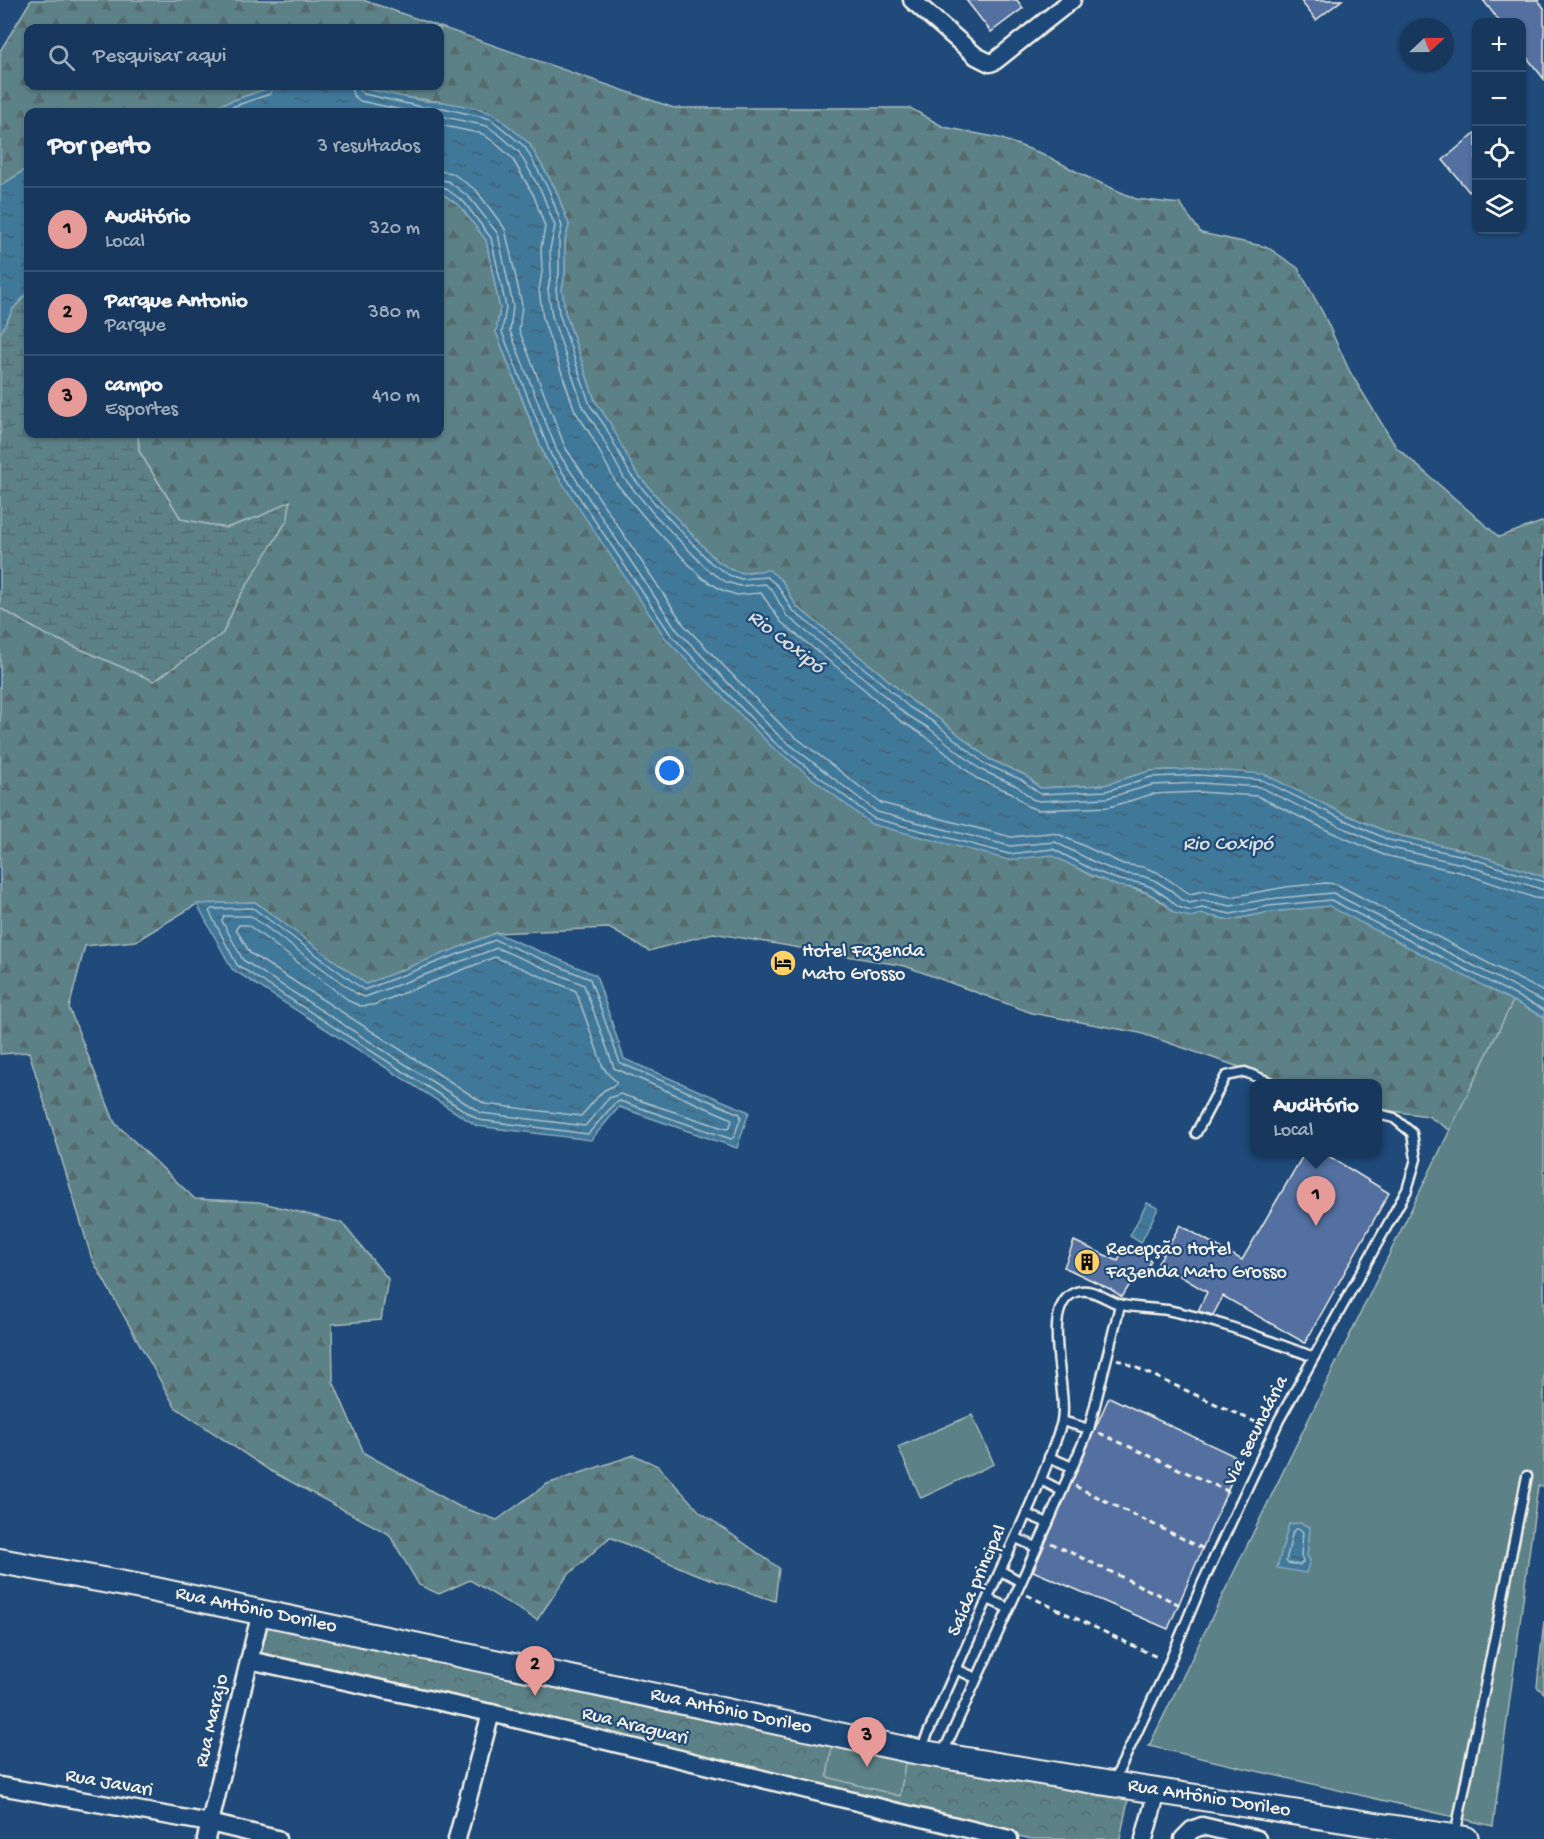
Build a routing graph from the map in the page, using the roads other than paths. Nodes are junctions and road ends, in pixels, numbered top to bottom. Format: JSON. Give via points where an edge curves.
{"nodes":[{"id":1,"x":912,"y":0,"type":"edge"},
{"id":2,"x":1072,"y":0,"type":"edge"},
{"id":3,"x":1263,"y":1079,"type":"edge"},
{"id":4,"x":1382,"y":1115,"type":"edge"},
{"id":5,"x":1196,"y":1133,"type":"dead end"},
{"id":6,"x":1120,"y":1305,"type":"junction"},
{"id":7,"x":1314,"y":1357,"type":"junction"},
{"id":8,"x":1062,"y":1421,"type":"junction"},
{"id":9,"x":1089,"y":1429,"type":"junction"},
{"id":10,"x":1049,"y":1457,"type":"junction"},
{"id":11,"x":1072,"y":1467,"type":"junction"},
{"id":12,"x":1527,"y":1476,"type":"dead end"},
{"id":13,"x":1041,"y":1480,"type":"junction"},
{"id":14,"x":1062,"y":1491,"type":"junction"},
{"id":15,"x":1026,"y":1514,"type":"junction"},
{"id":16,"x":1048,"y":1523,"type":"junction"},
{"id":17,"x":1016,"y":1538,"type":"junction"},
{"id":18,"x":1036,"y":1547,"type":"junction"},
{"id":19,"x":0,"y":1561,"type":"edge"},
{"id":20,"x":1000,"y":1570,"type":"junction"},
{"id":21,"x":1019,"y":1586,"type":"junction"},
{"id":22,"x":988,"y":1599,"type":"junction"},
{"id":23,"x":1008,"y":1608,"type":"junction"},
{"id":24,"x":261,"y":1612,"type":"junction"},
{"id":25,"x":249,"y":1660,"type":"junction"},
{"id":26,"x":956,"y":1670,"type":"junction"},
{"id":27,"x":976,"y":1678,"type":"junction"},
{"id":28,"x":491,"y":1713,"type":"junction"},
{"id":29,"x":930,"y":1754,"type":"junction"},
{"id":30,"x":1112,"y":1784,"type":"junction"},
{"id":31,"x":0,"y":1786,"type":"edge"},
{"id":32,"x":1157,"y":1791,"type":"junction"},
{"id":33,"x":208,"y":1831,"type":"edge"},
{"id":34,"x":1188,"y":1835,"type":"edge"},
{"id":35,"x":1461,"y":1838,"type":"edge"},
{"id":36,"x":277,"y":1839,"type":"edge"},
{"id":37,"x":457,"y":1839,"type":"edge"},
{"id":38,"x":1009,"y":1839,"type":"edge"},
{"id":39,"x":1144,"y":1839,"type":"edge"},
{"id":40,"x":1257,"y":1839,"type":"edge"}],
"edges":[{"from":1,"to":2,"type":"street","via":[[976,56],[990,63]]},
{"from":3,"to":5,"type":"lane","via":[[1245,1072],[1226,1076]]},
{"from":4,"to":7,"type":"lane","name":"Via secundária","via":[[1394,1118],[1412,1133],[1416,1158],[1413,1169],[1407,1190]]},
{"from":6,"to":7,"type":"lane","name":"Saída principal","via":[[1167,1310]]},
{"from":6,"to":8,"type":"lane","name":"Saída principal","via":[[1091,1292],[1077,1291],[1065,1299],[1056,1328]]},
{"from":6,"to":9,"type":"lane"},
{"from":7,"to":30,"type":"lane","name":"Via secundária","via":[[1242,1497]]},
{"from":8,"to":9,"type":"lane"},
{"from":8,"to":10,"type":"lane","name":"Saída principal"},
{"from":9,"to":11,"type":"lane"},
{"from":10,"to":11,"type":"lane"},
{"from":10,"to":13,"type":"lane","name":"Saída principal"},
{"from":11,"to":14,"type":"lane"},
{"from":12,"to":35,"type":"lane"},
{"from":13,"to":14,"type":"lane"},
{"from":13,"to":15,"type":"lane","name":"Saída principal"},
{"from":14,"to":16,"type":"lane"},
{"from":15,"to":16,"type":"lane"},
{"from":15,"to":17,"type":"lane","name":"Saída principal"},
{"from":16,"to":18,"type":"lane"},
{"from":17,"to":18,"type":"lane"},
{"from":17,"to":20,"type":"lane","name":"Saída principal"},
{"from":18,"to":21,"type":"lane"},
{"from":19,"to":24,"type":"street","name":"Rua Antônio Dorileo"},
{"from":20,"to":21,"type":"lane"},
{"from":20,"to":22,"type":"lane","name":"Saída principal"},
{"from":21,"to":23,"type":"lane"},
{"from":22,"to":23,"type":"lane"},
{"from":22,"to":26,"type":"lane","name":"Saída principal"},
{"from":23,"to":27,"type":"lane"},
{"from":24,"to":25,"type":"street","name":"Rua Marajo"},
{"from":24,"to":29,"type":"street","name":"Rua Antônio Dorileo"},
{"from":25,"to":28,"type":"street","name":"Rua Araguari"},
{"from":25,"to":33,"type":"street","name":"Rua Marajo"},
{"from":26,"to":27,"type":"lane"},
{"from":26,"to":29,"type":"lane","name":"Saída principal"},
{"from":27,"to":29,"type":"lane"},
{"from":28,"to":37,"type":"street"},
{"from":28,"to":38,"type":"street","name":"Rua Araguari"},
{"from":29,"to":30,"type":"street","name":"Rua Antônio Dorileo"},
{"from":30,"to":32,"type":"street","name":"Rua Antônio Dorileo"},
{"from":31,"to":33,"type":"street","name":"Rua Javari"},
{"from":32,"to":35,"type":"street","name":"Rua Antônio Dorileo"},
{"from":32,"to":39,"type":"street"},
{"from":33,"to":36,"type":"street","name":"Rua Javari"},
{"from":34,"to":40,"type":"street","via":[[1202,1826]]}]}
